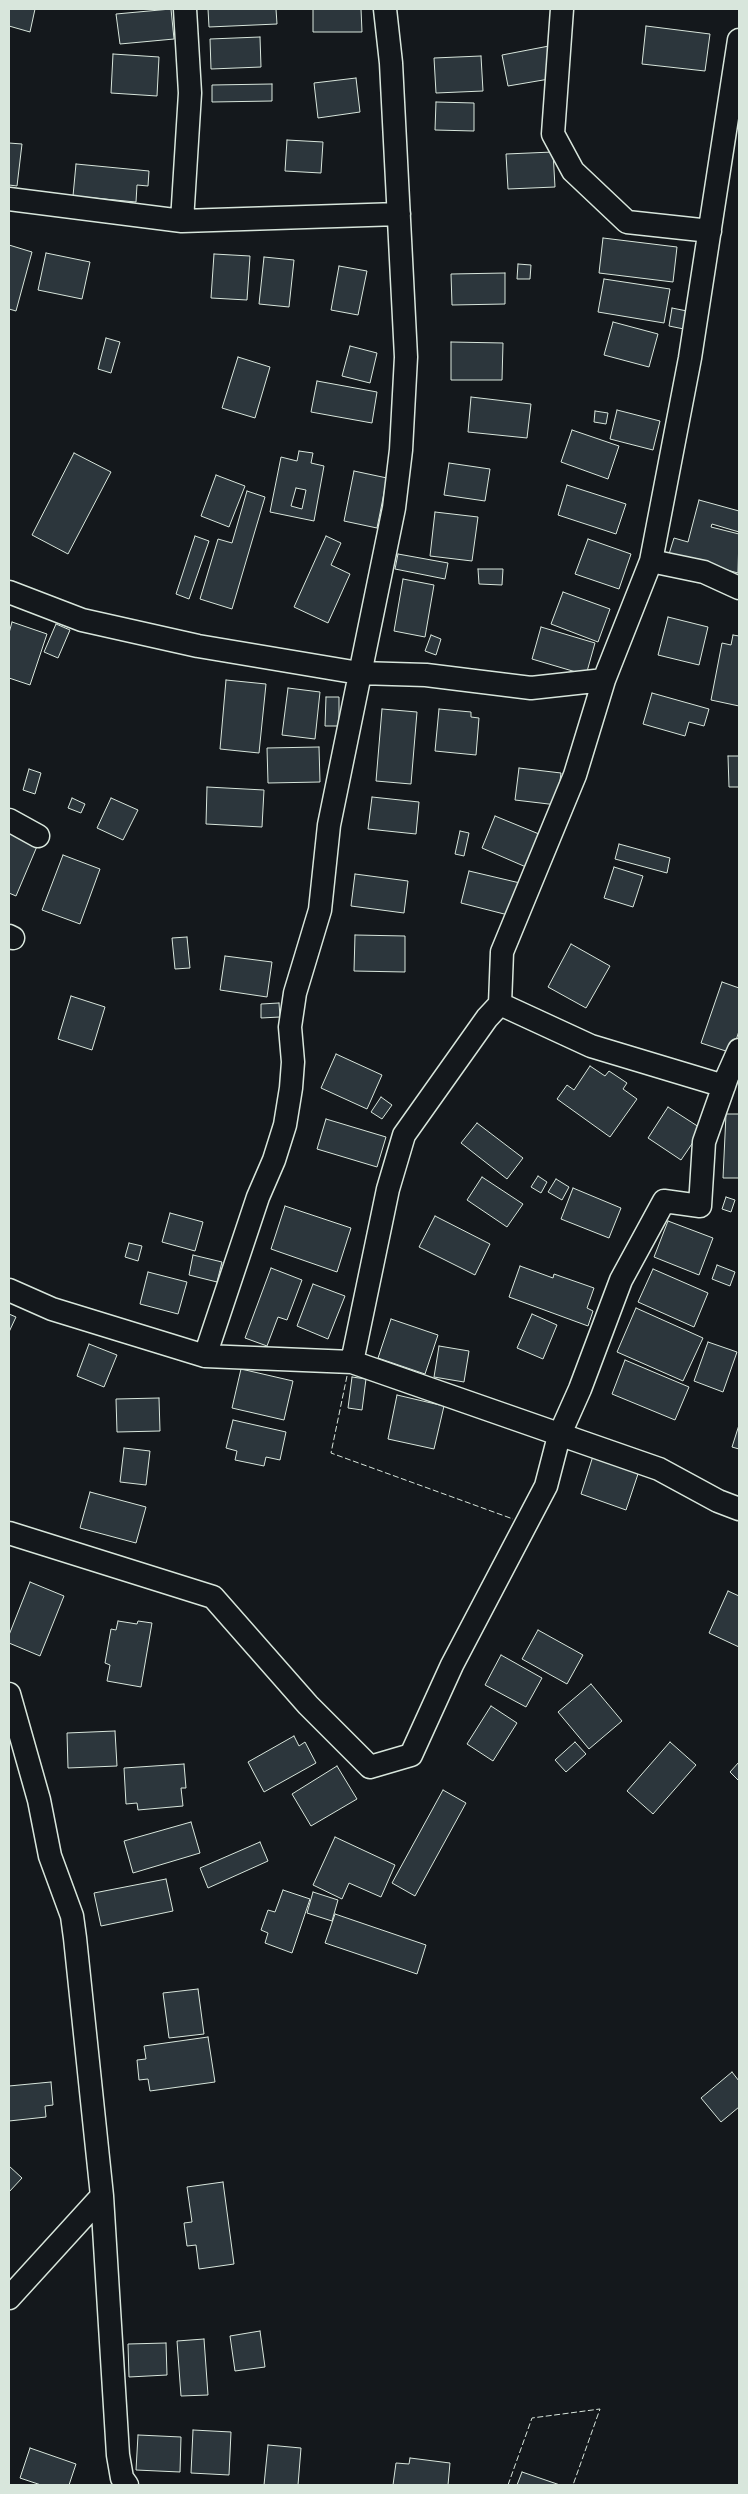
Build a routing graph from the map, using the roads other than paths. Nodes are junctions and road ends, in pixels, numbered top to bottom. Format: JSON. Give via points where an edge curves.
{"nodes":[{"id":1,"x":185,"y":9,"type":"edge"},
{"id":2,"x":385,"y":9,"type":"edge"},
{"id":3,"x":562,"y":9,"type":"edge"},
{"id":4,"x":739,"y":40,"type":"edge"},
{"id":5,"x":9,"y":200,"type":"edge"},
{"id":6,"x":399,"y":214,"type":"junction"},
{"id":7,"x":182,"y":221,"type":"junction"},
{"id":8,"x":710,"y":231,"type":"junction"},
{"id":9,"x":651,"y":561,"type":"junction"},
{"id":10,"x":739,"y":588,"type":"edge"},
{"id":11,"x":9,"y":592,"type":"edge"},
{"id":12,"x":359,"y":673,"type":"junction"},
{"id":13,"x":604,"y":680,"type":"junction"},
{"id":14,"x":9,"y":820,"type":"edge"},
{"id":15,"x":38,"y":836,"type":"dead end"},
{"id":16,"x":500,"y":1004,"type":"junction"},
{"id":17,"x":739,"y":1050,"type":"edge"},
{"id":18,"x":724,"y":1086,"type":"junction"},
{"id":19,"x":9,"y":1290,"type":"edge"},
{"id":20,"x":205,"y":1356,"type":"junction"},
{"id":21,"x":352,"y":1362,"type":"junction"},
{"id":22,"x":559,"y":1436,"type":"junction"},
{"id":23,"x":739,"y":1509,"type":"edge"},
{"id":24,"x":9,"y":1533,"type":"edge"},
{"id":25,"x":9,"y":1694,"type":"edge"},
{"id":26,"x":102,"y":2196,"type":"junction"},
{"id":27,"x":9,"y":2298,"type":"edge"},
{"id":28,"x":127,"y":2485,"type":"edge"}],
"edges":[{"from":1,"to":7,"type":"street","via":[[190,94]]},
{"from":2,"to":6,"type":"street"},
{"from":3,"to":8,"type":"street","via":[[552,134],[572,171],[627,222]]},
{"from":4,"to":8,"type":"street"},
{"from":5,"to":7,"type":"street"},
{"from":6,"to":7,"type":"street"},
{"from":6,"to":12,"type":"street","via":[[406,357],[401,450],[394,508]]},
{"from":8,"to":9,"type":"street","via":[[690,358]]},
{"from":9,"to":10,"type":"street","via":[[704,572]]},
{"from":9,"to":13,"type":"street"},
{"from":11,"to":12,"type":"street","via":[[92,622],[198,646]]},
{"from":12,"to":13,"type":"street","via":[[426,675],[532,688]]},
{"from":12,"to":20,"type":"street","via":[[329,825],[320,910],[290,1026],[292,1071],[285,1125]]},
{"from":13,"to":16,"type":"street","via":[[576,775],[502,952]]},
{"from":14,"to":15,"type":"street"},
{"from":16,"to":18,"type":"street","via":[[591,1046]]},
{"from":16,"to":21,"type":"street","via":[[404,1135],[388,1189]]},
{"from":17,"to":18,"type":"street"},
{"from":18,"to":22,"type":"street","via":[[704,1142],[700,1206],[664,1201],[621,1280]]},
{"from":19,"to":20,"type":"street","via":[[52,1309]]},
{"from":20,"to":21,"type":"street"},
{"from":21,"to":22,"type":"street"},
{"from":22,"to":23,"type":"street","via":[[659,1469]]},
{"from":22,"to":24,"type":"street","via":[[546,1486],[452,1665],[411,1755],[370,1767],[308,1705],[213,1597]]},
{"from":25,"to":26,"type":"street","via":[[50,1856],[72,1916]]},
{"from":26,"to":27,"type":"street"},
{"from":26,"to":28,"type":"street","via":[[118,2455],[122,2478]]}]}
